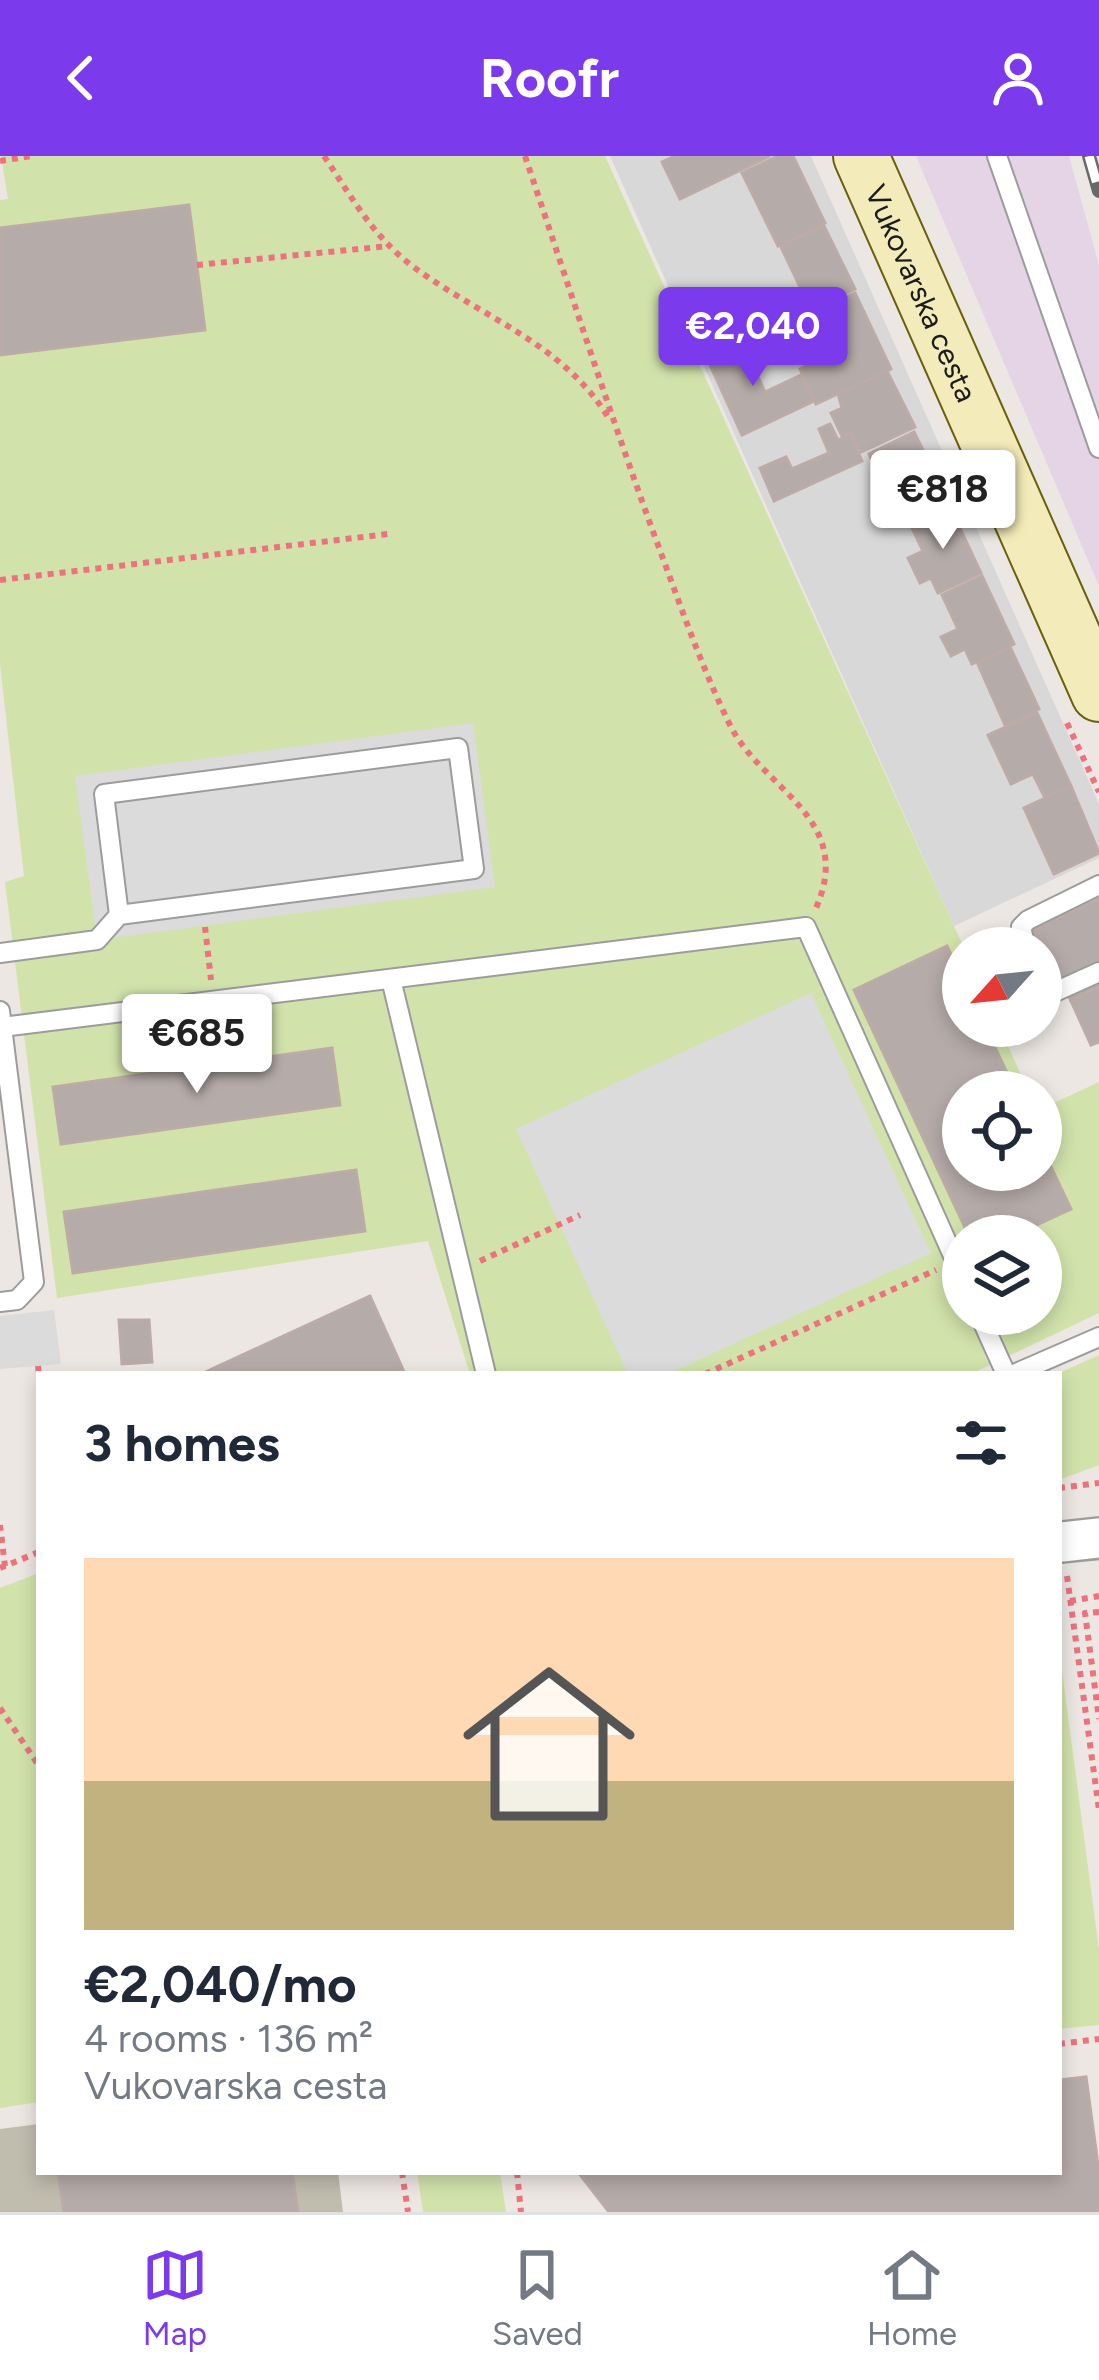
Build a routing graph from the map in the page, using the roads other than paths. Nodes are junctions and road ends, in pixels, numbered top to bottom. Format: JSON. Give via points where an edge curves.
{"nodes":[{"id":1,"x":861,"y":156,"type":"edge"},
{"id":2,"x":997,"y":156,"type":"edge"},
{"id":3,"x":1099,"y":448,"type":"edge"},
{"id":4,"x":1099,"y":694,"type":"edge"},
{"id":5,"x":1099,"y":885,"type":"edge"},
{"id":6,"x":119,"y":915,"type":"junction"},
{"id":7,"x":1021,"y":927,"type":"edge"},
{"id":8,"x":0,"y":953,"type":"edge"},
{"id":9,"x":1099,"y":972,"type":"edge"},
{"id":10,"x":391,"y":979,"type":"junction"},
{"id":11,"x":1062,"y":989,"type":"edge"},
{"id":12,"x":0,"y":1011,"type":"edge"},
{"id":13,"x":2,"y":1027,"type":"edge"},
{"id":14,"x":942,"y":1232,"type":"edge"},
{"id":15,"x":0,"y":1302,"type":"edge"},
{"id":16,"x":990,"y":1335,"type":"edge"},
{"id":17,"x":1099,"y":1337,"type":"edge"},
{"id":18,"x":485,"y":1371,"type":"edge"},
{"id":19,"x":1008,"y":1371,"type":"edge"},
{"id":20,"x":1017,"y":1371,"type":"edge"}],
"edges":[{"from":1,"to":4,"type":"main road","name":"Vukovarska cesta"},
{"from":2,"to":3,"type":"lane"},
{"from":5,"to":7,"type":"lane"},
{"from":6,"to":6,"type":"lane","via":[[104,794],[458,748],[474,869]]},
{"from":6,"to":8,"type":"lane","via":[[98,940]]},
{"from":9,"to":11,"type":"lane"},
{"from":10,"to":13,"type":"lane"},
{"from":10,"to":14,"type":"lane","via":[[806,927]]},
{"from":10,"to":18,"type":"lane"},
{"from":12,"to":13,"type":"lane"},
{"from":13,"to":15,"type":"lane","via":[[34,1282],[17,1300]]},
{"from":16,"to":19,"type":"lane"},
{"from":17,"to":20,"type":"lane"}]}
